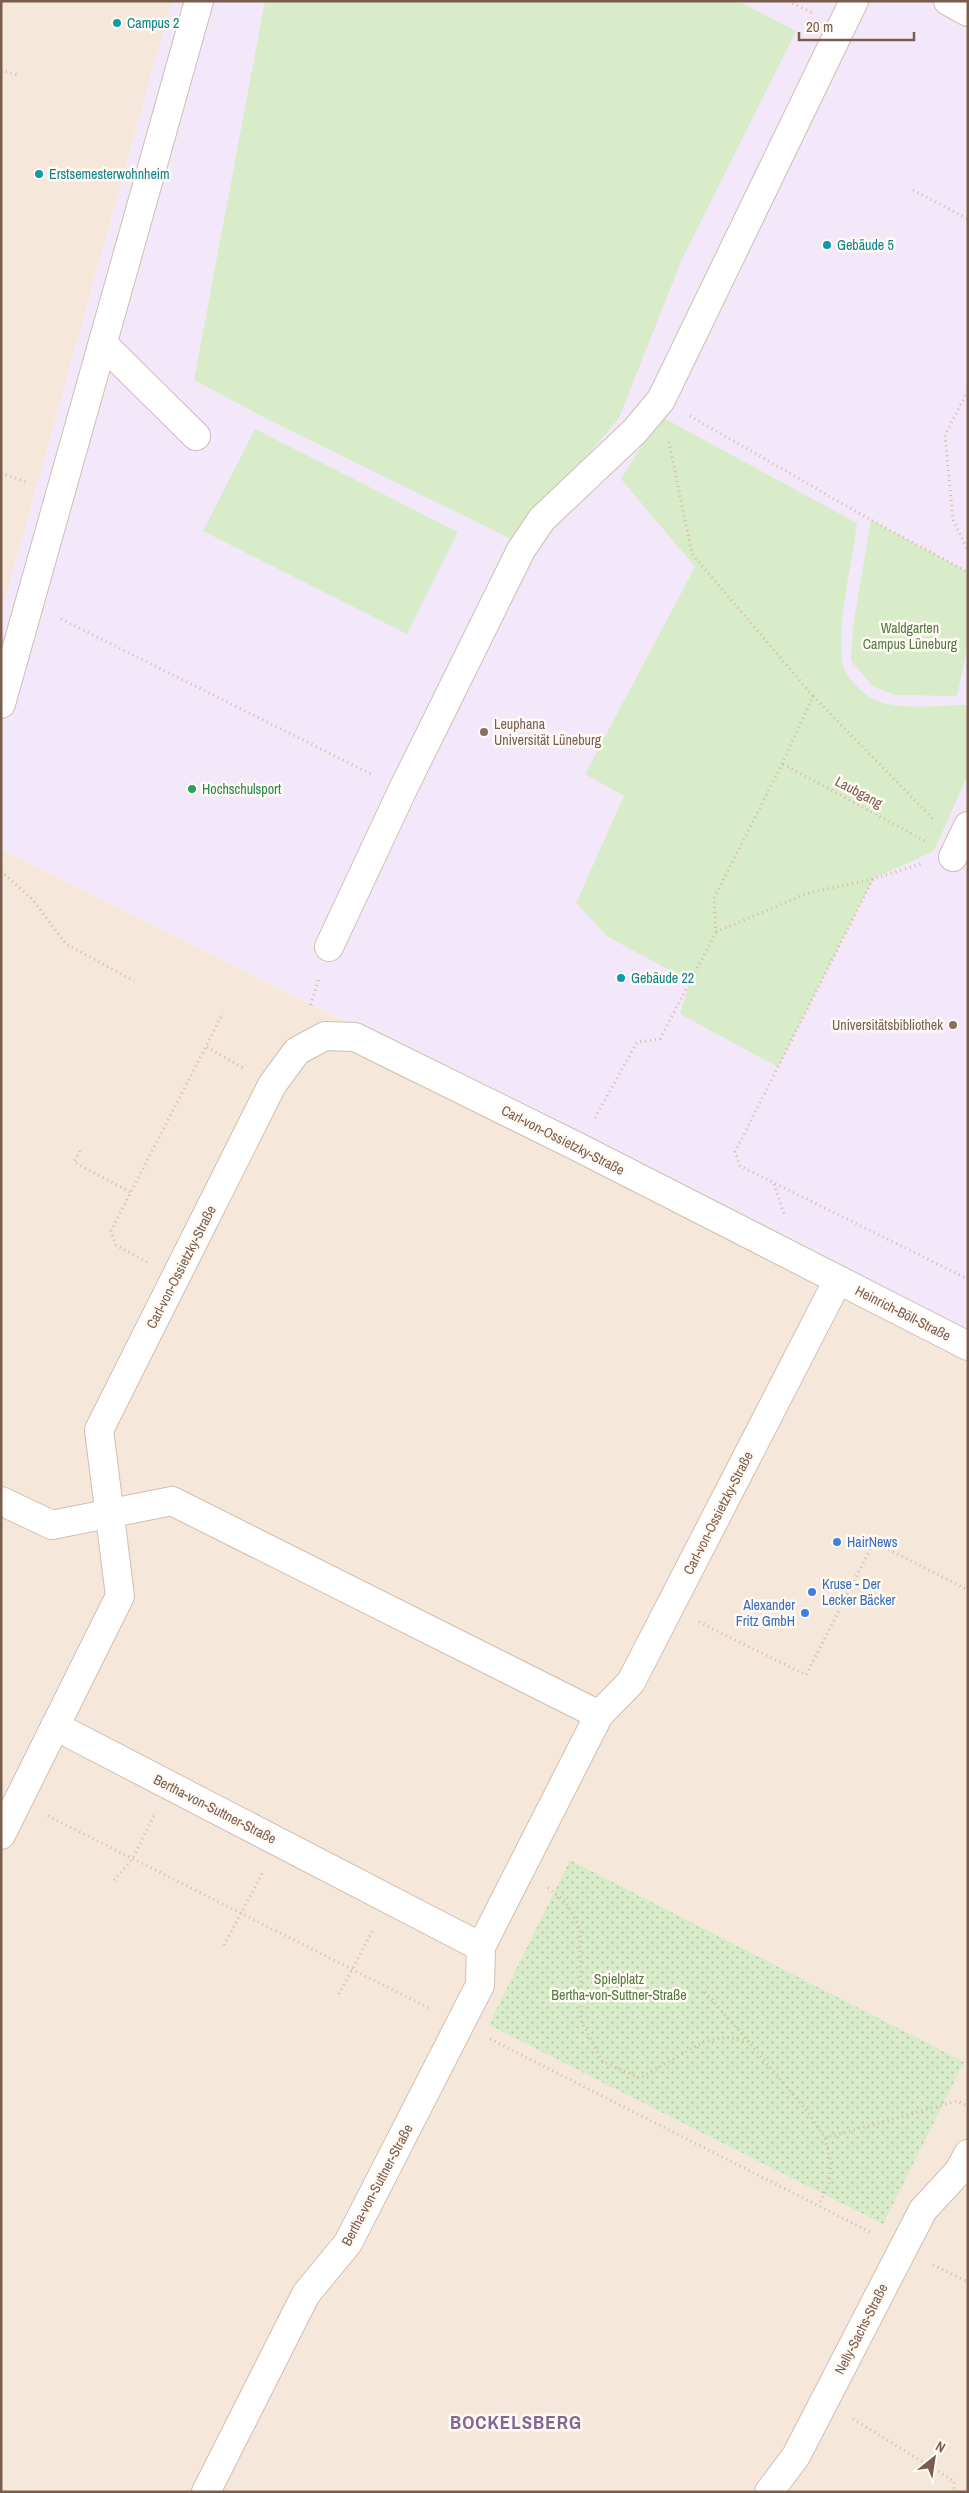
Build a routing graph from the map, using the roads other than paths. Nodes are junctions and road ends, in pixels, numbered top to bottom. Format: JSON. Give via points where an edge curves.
{"nodes":[{"id":1,"x":199,"y":1,"type":"edge"},
{"id":2,"x":854,"y":1,"type":"edge"},
{"id":3,"x":948,"y":1,"type":"edge"},
{"id":4,"x":968,"y":12,"type":"edge"},
{"id":5,"x":104,"y":344,"type":"junction"},
{"id":6,"x":196,"y":436,"type":"dead end"},
{"id":7,"x":1,"y":704,"type":"edge"},
{"id":8,"x":329,"y":947,"type":"road end"},
{"id":9,"x":838,"y":1280,"type":"junction"},
{"id":10,"x":968,"y":1346,"type":"edge"},
{"id":11,"x":1,"y":1501,"type":"edge"},
{"id":12,"x":110,"y":1513,"type":"junction"},
{"id":13,"x":599,"y":1715,"type":"junction"},
{"id":14,"x":55,"y":1726,"type":"junction"},
{"id":15,"x":1,"y":1835,"type":"edge"},
{"id":16,"x":527,"y":1857,"type":"joint"},
{"id":17,"x":481,"y":1947,"type":"junction"},
{"id":18,"x":965,"y":2167,"type":"edge"},
{"id":19,"x":206,"y":2492,"type":"edge"},
{"id":20,"x":769,"y":2492,"type":"edge"}],
"edges":[{"from":1,"to":5,"type":"street"},
{"from":2,"to":8,"type":"street","via":[[661,400],[634,432],[542,519],[521,550]]},
{"from":3,"to":4,"type":"street"},
{"from":5,"to":6,"type":"street"},
{"from":5,"to":7,"type":"street"},
{"from":9,"to":10,"type":"street","name":"Heinrich-Böll-Straße"},
{"from":9,"to":12,"type":"street","name":"Carl-von-Ossietzky-Straße","via":[[355,1037],[325,1036],[297,1051],[272,1085],[99,1430]]},
{"from":9,"to":13,"type":"street","name":"Carl-von-Ossietzky-Straße","via":[[631,1682]]},
{"from":11,"to":12,"type":"street","via":[[52,1525]]},
{"from":12,"to":13,"type":"street","via":[[172,1501]]},
{"from":12,"to":14,"type":"street","via":[[120,1596]]},
{"from":13,"to":16,"type":"street","name":"Carl-von-Ossietzky-Straße"},
{"from":14,"to":15,"type":"street"},
{"from":14,"to":17,"type":"street","name":"Bertha-von-Suttner-Straße"},
{"from":16,"to":17,"type":"street","name":"Bertha-von-Suttner-Straße"},
{"from":17,"to":19,"type":"street","name":"Bertha-von-Suttner-Straße","via":[[480,1985],[461,2024],[348,2243],[306,2294]]},
{"from":18,"to":20,"type":"street","name":"Nelly-Sachs-Straße","via":[[923,2210],[796,2456]]}]}
